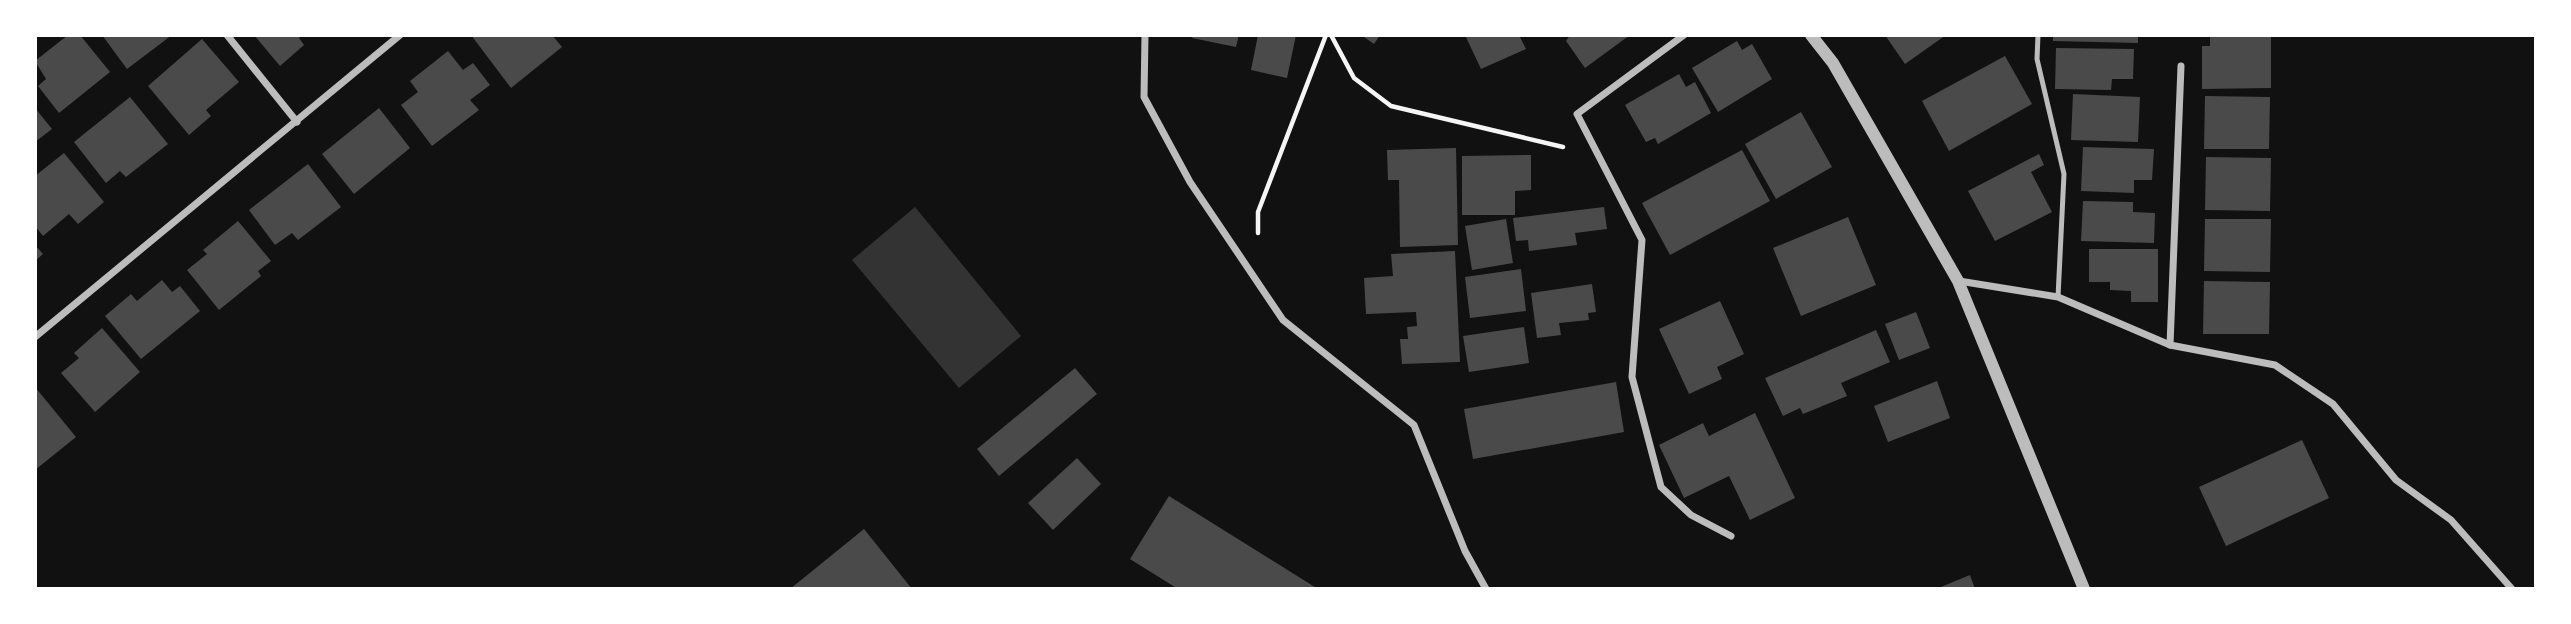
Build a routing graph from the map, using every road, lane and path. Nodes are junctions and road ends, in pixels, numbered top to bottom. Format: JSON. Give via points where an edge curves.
{"nodes":[{"id":1,"x":227,"y":35,"type":"edge"},
{"id":2,"x":400,"y":35,"type":"edge"},
{"id":3,"x":1145,"y":35,"type":"edge"},
{"id":4,"x":1328,"y":35,"type":"edge"},
{"id":5,"x":1684,"y":35,"type":"edge"},
{"id":6,"x":1811,"y":35,"type":"edge"},
{"id":7,"x":2038,"y":35,"type":"edge"},
{"id":8,"x":2181,"y":66,"type":"dead end"},
{"id":9,"x":297,"y":122,"type":"junction"},
{"id":10,"x":1598,"y":155,"type":"junction"},
{"id":11,"x":1958,"y":281,"type":"junction"},
{"id":12,"x":1258,"y":283,"type":"junction"},
{"id":13,"x":2058,"y":297,"type":"junction"},
{"id":14,"x":35,"y":337,"type":"edge"},
{"id":15,"x":2170,"y":345,"type":"junction"},
{"id":16,"x":1731,"y":536,"type":"dead end"},
{"id":17,"x":1486,"y":589,"type":"edge"},
{"id":18,"x":2084,"y":589,"type":"edge"},
{"id":19,"x":2512,"y":589,"type":"edge"}],
"edges":[{"from":1,"to":9,"type":"street"},
{"from":2,"to":9,"type":"street"},
{"from":3,"to":12,"type":"street","via":[[1144,97],[1190,182]]},
{"from":4,"to":10,"type":"path","via":[[1354,78],[1391,106]]},
{"from":4,"to":12,"type":"path","via":[[1258,212]]},
{"from":5,"to":10,"type":"street","via":[[1577,114]]},
{"from":6,"to":11,"type":"street","via":[[1833,63]]},
{"from":7,"to":13,"type":"lane","via":[[2037,60],[2064,174]]},
{"from":8,"to":15,"type":"street"},
{"from":9,"to":14,"type":"street"},
{"from":10,"to":16,"type":"street","via":[[1642,240],[1632,377],[1661,487],[1691,514]]},
{"from":11,"to":13,"type":"street"},
{"from":11,"to":18,"type":"street"},
{"from":12,"to":17,"type":"street","via":[[1283,320],[1414,425],[1465,551]]},
{"from":13,"to":15,"type":"street"},
{"from":15,"to":19,"type":"street","via":[[2275,365],[2333,404],[2396,480],[2451,520]]}]}
